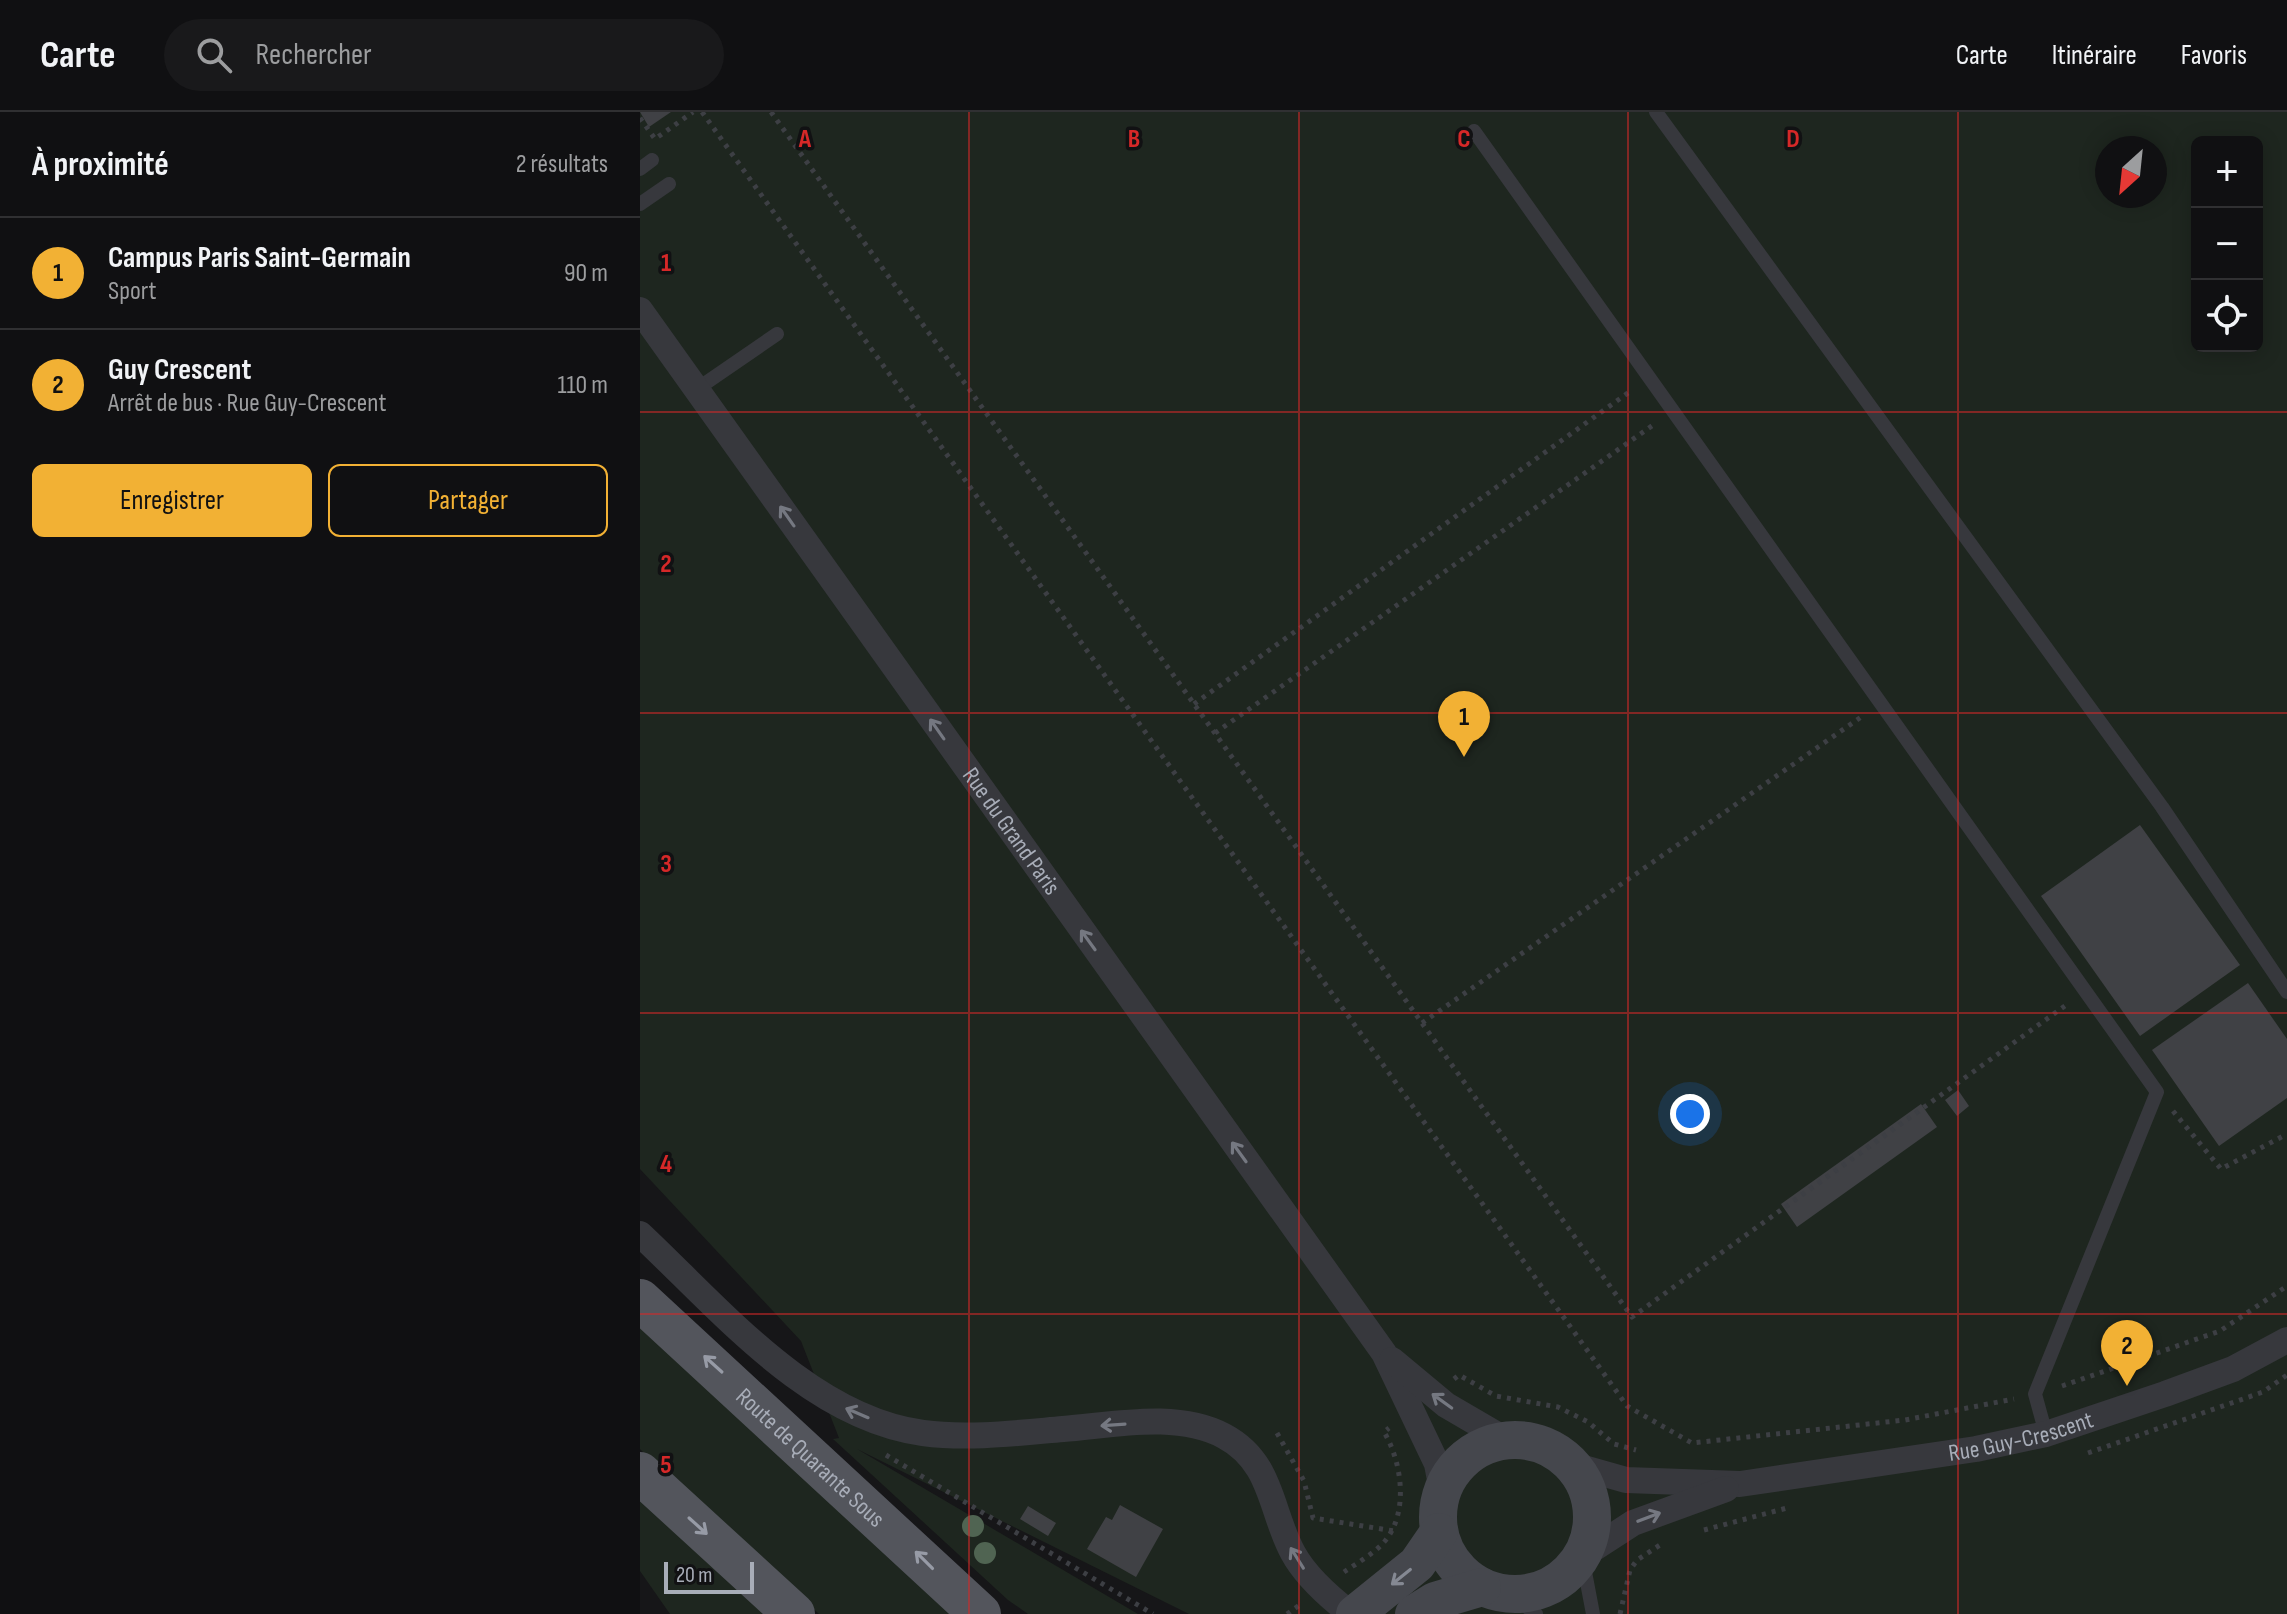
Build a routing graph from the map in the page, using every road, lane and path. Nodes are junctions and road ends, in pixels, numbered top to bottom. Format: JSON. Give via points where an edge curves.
{"nodes":[{"id":1,"x":693,"y":112,"type":"edge"},
{"id":2,"x":702,"y":112,"type":"edge"},
{"id":3,"x":771,"y":112,"type":"edge"},
{"id":4,"x":1656,"y":112,"type":"edge"},
{"id":5,"x":640,"y":118,"type":"edge"},
{"id":6,"x":1474,"y":131,"type":"dead end"},
{"id":7,"x":669,"y":184,"type":"dead end"},
{"id":8,"x":640,"y":204,"type":"edge"},
{"id":9,"x":640,"y":310,"type":"edge"},
{"id":10,"x":777,"y":334,"type":"dead end"},
{"id":11,"x":1650,"y":378,"type":"junction"},
{"id":12,"x":697,"y":389,"type":"junction"},
{"id":13,"x":1674,"y":411,"type":"junction"},
{"id":14,"x":1881,"y":703,"type":"junction"},
{"id":15,"x":1194,"y":704,"type":"junction"},
{"id":16,"x":1215,"y":733,"type":"junction"},
{"id":17,"x":2085,"y":991,"type":"junction"},
{"id":18,"x":2287,"y":992,"type":"edge"},
{"id":19,"x":1422,"y":1023,"type":"junction"},
{"id":20,"x":2157,"y":1092,"type":"junction"},
{"id":21,"x":2287,"y":1134,"type":"edge"},
{"id":22,"x":640,"y":1234,"type":"edge"},
{"id":23,"x":2287,"y":1286,"type":"edge"},
{"id":24,"x":640,"y":1300,"type":"edge"},
{"id":25,"x":2287,"y":1340,"type":"edge"},
{"id":26,"x":1384,"y":1353,"type":"junction"},
{"id":27,"x":1432,"y":1394,"type":"junction"},
{"id":28,"x":2035,"y":1394,"type":"junction"},
{"id":29,"x":1411,"y":1411,"type":"junction"},
{"id":30,"x":1277,"y":1433,"type":"dead end"},
{"id":31,"x":2046,"y":1434,"type":"junction"},
{"id":32,"x":1506,"y":1440,"type":"junction"},
{"id":33,"x":1573,"y":1465,"type":"junction"},
{"id":34,"x":640,"y":1473,"type":"edge"},
{"id":35,"x":1653,"y":1481,"type":"junction"},
{"id":36,"x":1740,"y":1484,"type":"junction"},
{"id":37,"x":1442,"y":1490,"type":"junction"},
{"id":38,"x":1392,"y":1530,"type":"junction"},
{"id":39,"x":1439,"y":1532,"type":"junction"},
{"id":40,"x":1402,"y":1533,"type":"dead end"},
{"id":41,"x":1582,"y":1556,"type":"junction"},
{"id":42,"x":1322,"y":1588,"type":"junction"},
{"id":43,"x":1509,"y":1598,"type":"edge"},
{"id":44,"x":794,"y":1614,"type":"edge"},
{"id":45,"x":980,"y":1614,"type":"edge"},
{"id":46,"x":1287,"y":1614,"type":"edge"},
{"id":47,"x":1353,"y":1614,"type":"edge"},
{"id":48,"x":1414,"y":1614,"type":"edge"},
{"id":49,"x":1593,"y":1614,"type":"edge"}],
"edges":[{"from":1,"to":5,"type":"path","via":[[655,139]]},
{"from":2,"to":28,"type":"path","via":[[1627,1406],[1692,1443],[1905,1420]]},
{"from":3,"to":15,"type":"path"},
{"from":4,"to":18,"type":"lane","via":[[2162,807]]},
{"from":6,"to":11,"type":"lane"},
{"from":7,"to":8,"type":"lane"},
{"from":9,"to":12,"type":"street","name":"Rue du Grand Paris"},
{"from":10,"to":12,"type":"lane"},
{"from":11,"to":13,"type":"lane"},
{"from":11,"to":15,"type":"path"},
{"from":26,"to":12,"type":"street","name":"Rue du Grand Paris","one_way":true},
{"from":13,"to":14,"type":"lane"},
{"from":13,"to":16,"type":"path"},
{"from":14,"to":17,"type":"lane"},
{"from":14,"to":19,"type":"path"},
{"from":15,"to":16,"type":"path"},
{"from":16,"to":19,"type":"path"},
{"from":17,"to":19,"type":"path","via":[[1632,1317]]},
{"from":17,"to":20,"type":"lane"},
{"from":20,"to":21,"type":"path","via":[[2221,1169]]},
{"from":20,"to":28,"type":"lane"},
{"from":42,"to":22,"type":"street","one_way":true,"via":[[1291,1549],[1268,1484],[1248,1454],[1224,1436],[1188,1423],[922,1433],[859,1414],[799,1382]]},
{"from":23,"to":28,"type":"path","via":[[2220,1331]]},
{"from":45,"to":24,"type":"main road","name":"Route de Quarante Sous","one_way":true},
{"from":25,"to":31,"type":"street","name":"Rue Guy-Crescent","via":[[2233,1369]]},
{"from":26,"to":27,"type":"street","name":"Rue du Grand Paris"},
{"from":26,"to":29,"type":"street","name":"Rue du Grand Paris"},
{"from":32,"to":27,"type":"street","name":"Rue du Grand Paris","one_way":true},
{"from":27,"to":35,"type":"path","via":[[1459,1375],[1496,1396],[1558,1407],[1588,1422],[1614,1444],[1644,1453]]},
{"from":28,"to":31,"type":"lane"},
{"from":29,"to":37,"type":"street","name":"Rue du Grand Paris","via":[[1437,1464]]},
{"from":29,"to":38,"type":"path","via":[[1384,1432],[1400,1468]]},
{"from":30,"to":38,"type":"path","via":[[1304,1481],[1313,1518]]},
{"from":31,"to":36,"type":"street","name":"Rue Guy-Crescent"},
{"from":32,"to":33,"type":"street","via":[[1543,1444]]},
{"from":32,"to":37,"type":"street","via":[[1472,1452]]},
{"from":33,"to":35,"type":"street","name":"Rue Guy-Crescent","via":[[1626,1480]]},
{"from":33,"to":41,"type":"street","via":[[1588,1489],[1593,1516]]},
{"from":34,"to":44,"type":"main road","one_way":true},
{"from":35,"to":36,"type":"street","name":"Rue Guy-Crescent"},
{"from":41,"to":36,"type":"street","name":"Rue Guy-Crescent","one_way":true,"via":[[1633,1523]]},
{"from":37,"to":39,"type":"street"},
{"from":38,"to":40,"type":"path"},
{"from":38,"to":42,"type":"path","via":[[1384,1543]]},
{"from":39,"to":43,"type":"street","via":[[1459,1570]]},
{"from":39,"to":47,"type":"street","one_way":true,"via":[[1417,1564]]},
{"from":41,"to":43,"type":"street","via":[[1572,1570],[1544,1589]]},
{"from":41,"to":49,"type":"lane"},
{"from":42,"to":46,"type":"path"},
{"from":42,"to":47,"type":"street"},
{"from":43,"to":48,"type":"street","via":[[1435,1601]]}]}
